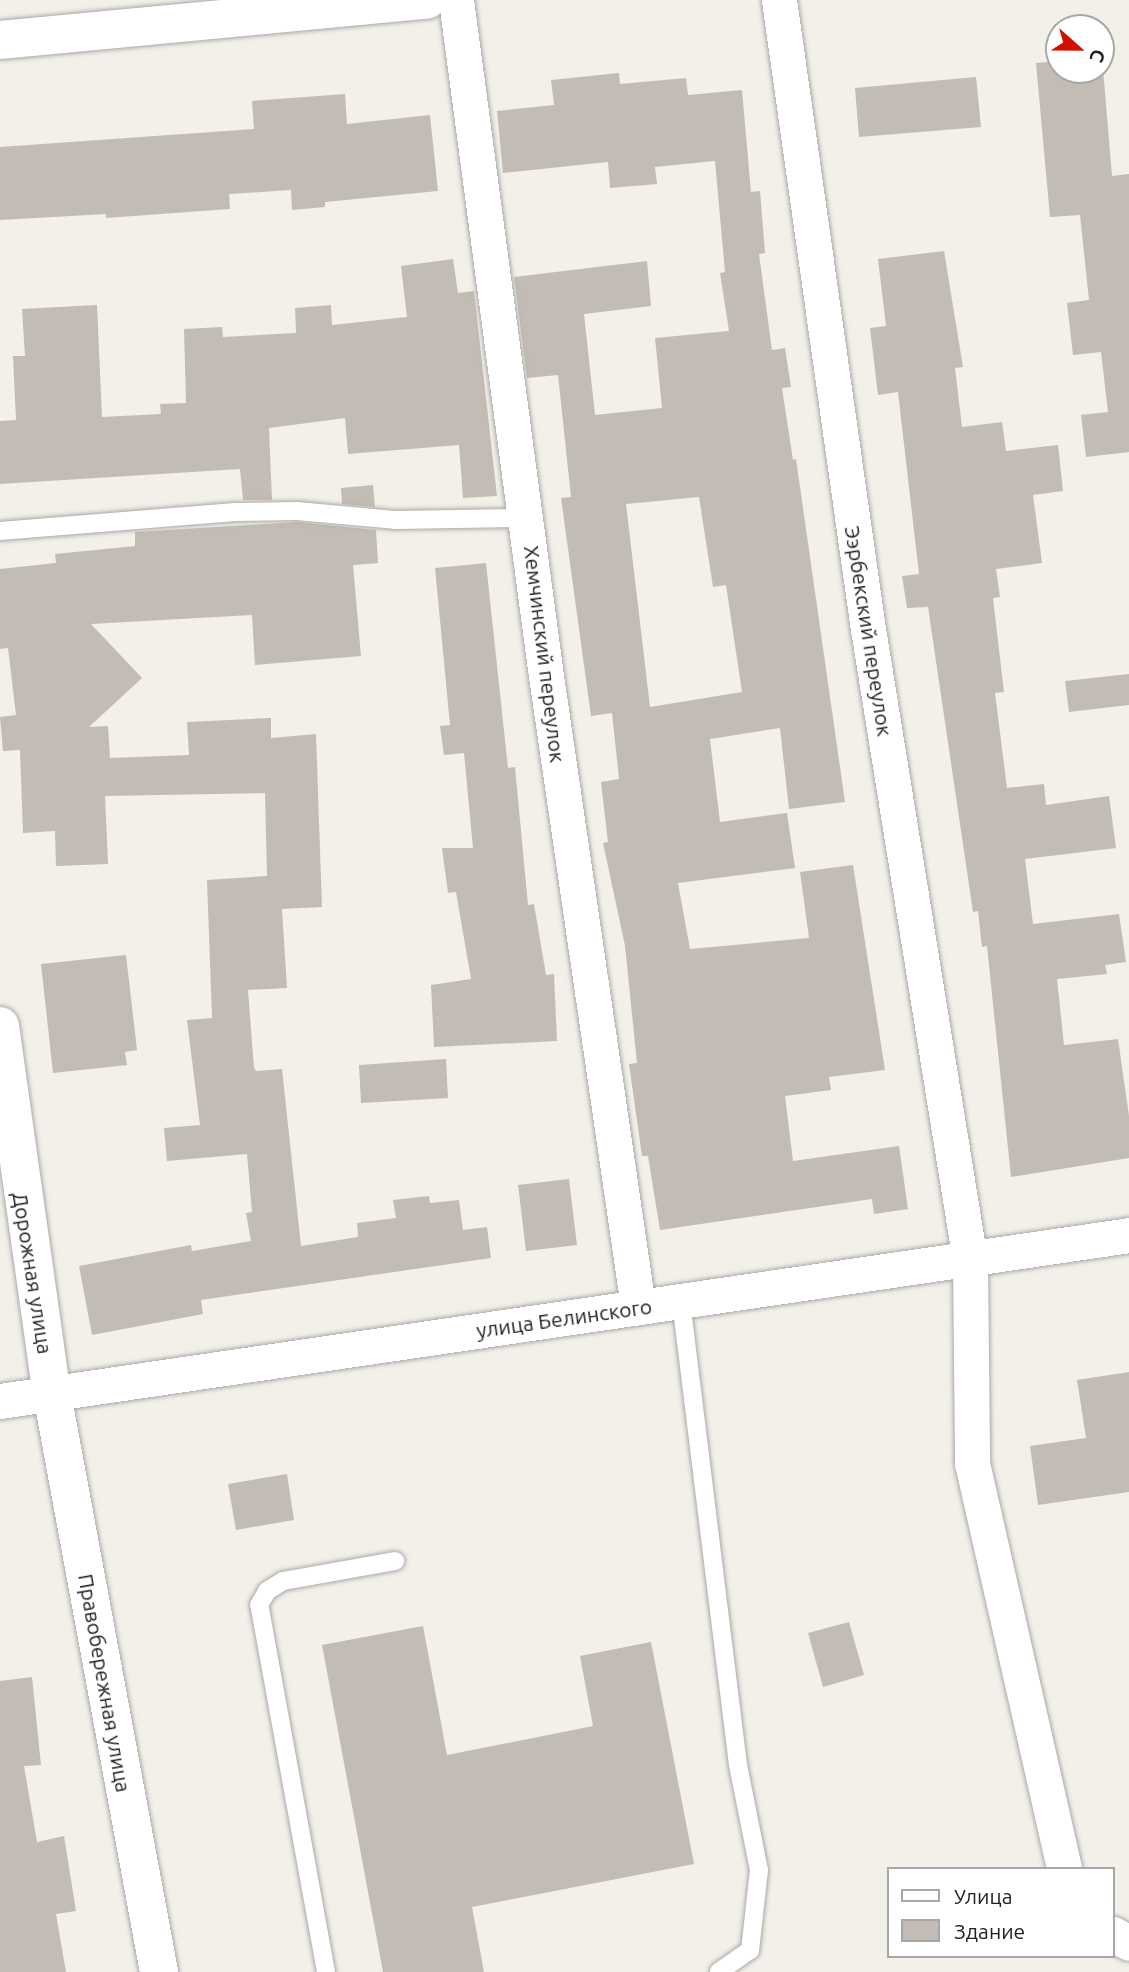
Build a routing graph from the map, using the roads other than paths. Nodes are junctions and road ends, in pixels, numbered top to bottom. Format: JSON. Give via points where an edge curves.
{"nodes":[{"id":1,"x":427,"y":0,"type":"edge"},
{"id":2,"x":456,"y":0,"type":"edge"},
{"id":3,"x":779,"y":0,"type":"edge"},
{"id":4,"x":0,"y":40,"type":"edge"},
{"id":5,"x":528,"y":519,"type":"junction"},
{"id":6,"x":0,"y":531,"type":"edge"},
{"id":7,"x":0,"y":1026,"type":"edge"},
{"id":8,"x":1129,"y":1236,"type":"edge"},
{"id":9,"x":970,"y":1261,"type":"junction"},
{"id":10,"x":681,"y":1301,"type":"junction"},
{"id":11,"x":638,"y":1307,"type":"junction"},
{"id":12,"x":52,"y":1394,"type":"junction"},
{"id":13,"x":0,"y":1401,"type":"edge"},
{"id":14,"x":395,"y":1561,"type":"dead end"},
{"id":15,"x":1064,"y":1867,"type":"edge"},
{"id":16,"x":159,"y":1972,"type":"edge"},
{"id":17,"x":327,"y":1972,"type":"edge"},
{"id":18,"x":719,"y":1972,"type":"edge"}],
"edges":[{"from":1,"to":4,"type":"street"},
{"from":2,"to":5,"type":"street","name":"Хемчинский переулок"},
{"from":3,"to":9,"type":"street","name":"Ээрбекский переулок","via":[[868,629]]},
{"from":5,"to":6,"type":"lane","via":[[395,520],[297,511],[235,512]]},
{"from":5,"to":11,"type":"street","name":"Хемчинский переулок","via":[[589,985]]},
{"from":7,"to":12,"type":"street","name":"Дорожная улица"},
{"from":8,"to":9,"type":"street","name":"улица Белинского"},
{"from":9,"to":10,"type":"street","name":"улица Белинского"},
{"from":9,"to":15,"type":"street","name":"Ээрбекский переулок","via":[[972,1462]]},
{"from":10,"to":11,"type":"street","name":"улица Белинского"},
{"from":10,"to":18,"type":"lane","via":[[738,1765],[759,1870],[750,1950]]},
{"from":11,"to":12,"type":"street","name":"улица Белинского"},
{"from":12,"to":13,"type":"street","name":"улица Белинского"},
{"from":12,"to":16,"type":"street","name":"Правобережная улица"},
{"from":14,"to":17,"type":"lane","via":[[283,1581],[267,1591],[259,1605]]}]}
